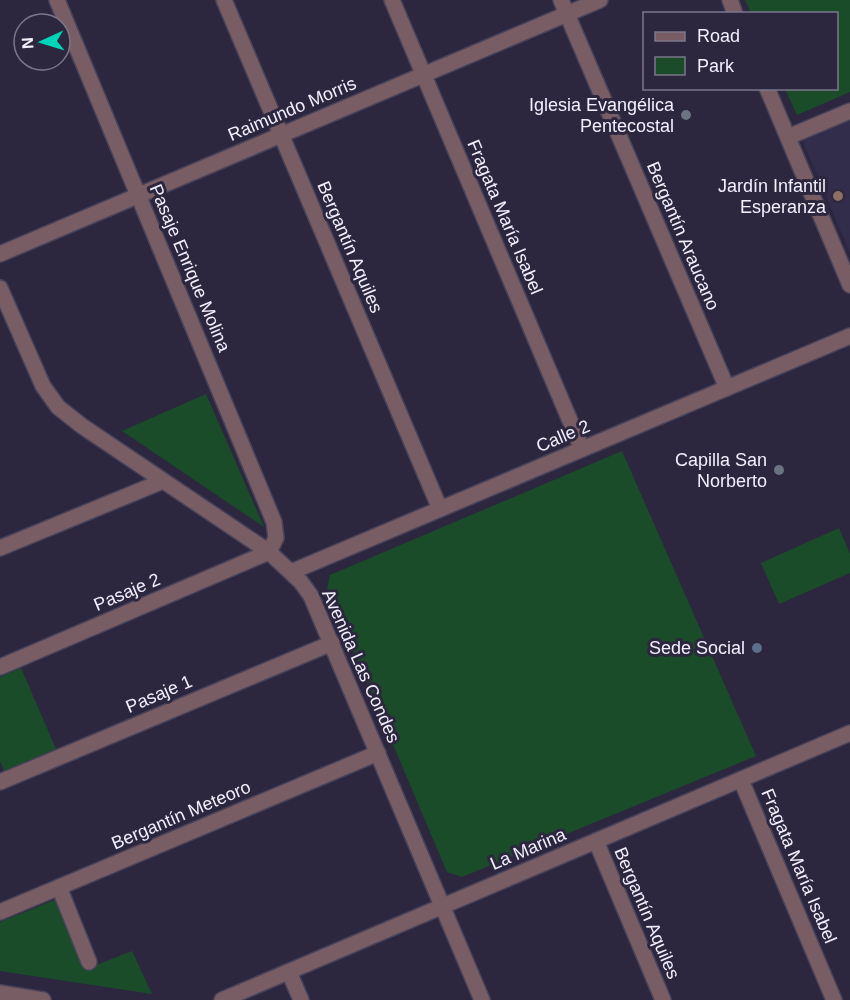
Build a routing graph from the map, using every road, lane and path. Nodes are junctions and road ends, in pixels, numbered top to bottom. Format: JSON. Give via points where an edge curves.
{"nodes":[{"id":1,"x":57,"y":0,"type":"edge"},
{"id":2,"x":224,"y":0,"type":"edge"},
{"id":3,"x":392,"y":0,"type":"edge"},
{"id":4,"x":600,"y":0,"type":"edge"},
{"id":5,"x":564,"y":7,"type":"edge"},
{"id":6,"x":424,"y":75,"type":"junction"},
{"id":7,"x":768,"y":90,"type":"edge"},
{"id":8,"x":850,"y":111,"type":"edge"},
{"id":9,"x":281,"y":135,"type":"junction"},
{"id":10,"x":788,"y":137,"type":"junction"},
{"id":11,"x":139,"y":195,"type":"junction"},
{"id":12,"x":0,"y":254,"type":"edge"},
{"id":13,"x":850,"y":285,"type":"edge"},
{"id":14,"x":0,"y":288,"type":"edge"},
{"id":15,"x":850,"y":336,"type":"edge"},
{"id":16,"x":727,"y":388,"type":"junction"},
{"id":17,"x":582,"y":449,"type":"junction"},
{"id":18,"x":163,"y":481,"type":"junction"},
{"id":19,"x":440,"y":509,"type":"junction"},
{"id":20,"x":0,"y":548,"type":"edge"},
{"id":21,"x":269,"y":552,"type":"junction"},
{"id":22,"x":291,"y":572,"type":"junction"},
{"id":23,"x":332,"y":643,"type":"junction"},
{"id":24,"x":0,"y":667,"type":"edge"},
{"id":25,"x":850,"y":733,"type":"edge"},
{"id":26,"x":378,"y":753,"type":"junction"},
{"id":27,"x":741,"y":780,"type":"junction"},
{"id":28,"x":0,"y":782,"type":"edge"},
{"id":29,"x":596,"y":841,"type":"junction"},
{"id":30,"x":59,"y":887,"type":"junction"},
{"id":31,"x":442,"y":906,"type":"junction"},
{"id":32,"x":0,"y":912,"type":"edge"},
{"id":33,"x":89,"y":962,"type":"dead end"},
{"id":34,"x":289,"y":972,"type":"junction"},
{"id":35,"x":0,"y":993,"type":"edge"},
{"id":36,"x":44,"y":1000,"type":"edge"},
{"id":37,"x":222,"y":1000,"type":"edge"},
{"id":38,"x":301,"y":1000,"type":"edge"},
{"id":39,"x":482,"y":1000,"type":"edge"},
{"id":40,"x":663,"y":1000,"type":"edge"},
{"id":41,"x":834,"y":1000,"type":"edge"}],
"edges":[{"from":1,"to":11,"type":"street","name":"Pasaje Enrique Molina"},
{"from":2,"to":9,"type":"street","name":"Bergantín Aquiles"},
{"from":3,"to":6,"type":"street","name":"Fragata María Isabel"},
{"from":4,"to":5,"type":"street","name":"Raimundo Morris"},
{"from":5,"to":6,"type":"street","name":"Raimundo Morris"},
{"from":5,"to":16,"type":"street","name":"Bergantín Araucano"},
{"from":6,"to":9,"type":"street","name":"Raimundo Morris"},
{"from":6,"to":17,"type":"street","name":"Fragata María Isabel"},
{"from":7,"to":10,"type":"street"},
{"from":8,"to":10,"type":"street"},
{"from":9,"to":11,"type":"street","name":"Raimundo Morris"},
{"from":9,"to":19,"type":"street","name":"Bergantín Aquiles"},
{"from":10,"to":13,"type":"street"},
{"from":11,"to":12,"type":"street","name":"Raimundo Morris"},
{"from":11,"to":21,"type":"street","name":"Pasaje Enrique Molina","via":[[274,522],[276,538]]},
{"from":14,"to":18,"type":"street","name":"Avenida Las Condes","via":[[36,372],[58,407]]},
{"from":15,"to":16,"type":"street","name":"Calle 2"},
{"from":16,"to":17,"type":"street","name":"Calle 2"},
{"from":17,"to":19,"type":"street","name":"Calle 2"},
{"from":18,"to":20,"type":"street"},
{"from":18,"to":21,"type":"street","name":"Avenida Las Condes"},
{"from":19,"to":22,"type":"street","name":"Calle 2"},
{"from":21,"to":22,"type":"street","name":"Avenida Las Condes"},
{"from":21,"to":24,"type":"street","name":"Pasaje 2"},
{"from":22,"to":23,"type":"street","name":"Avenida Las Condes","via":[[311,596]]},
{"from":23,"to":26,"type":"street","name":"Avenida Las Condes"},
{"from":23,"to":28,"type":"street","name":"Pasaje 1"},
{"from":25,"to":27,"type":"street","name":"La Marina"},
{"from":26,"to":30,"type":"street","name":"Bergantín Meteoro"},
{"from":26,"to":31,"type":"street","name":"Avenida Las Condes"},
{"from":27,"to":29,"type":"street","name":"La Marina"},
{"from":27,"to":41,"type":"street","name":"Fragata María Isabel"},
{"from":29,"to":31,"type":"street","name":"La Marina"},
{"from":29,"to":40,"type":"street","name":"Bergantín Aquiles"},
{"from":30,"to":32,"type":"street","name":"Bergantín Meteoro"},
{"from":30,"to":33,"type":"street"},
{"from":31,"to":34,"type":"street","name":"La Marina"},
{"from":31,"to":39,"type":"street","name":"Avenida Las Condes"},
{"from":34,"to":37,"type":"street","name":"La Marina"},
{"from":34,"to":38,"type":"street"},
{"from":35,"to":36,"type":"street"}]}
